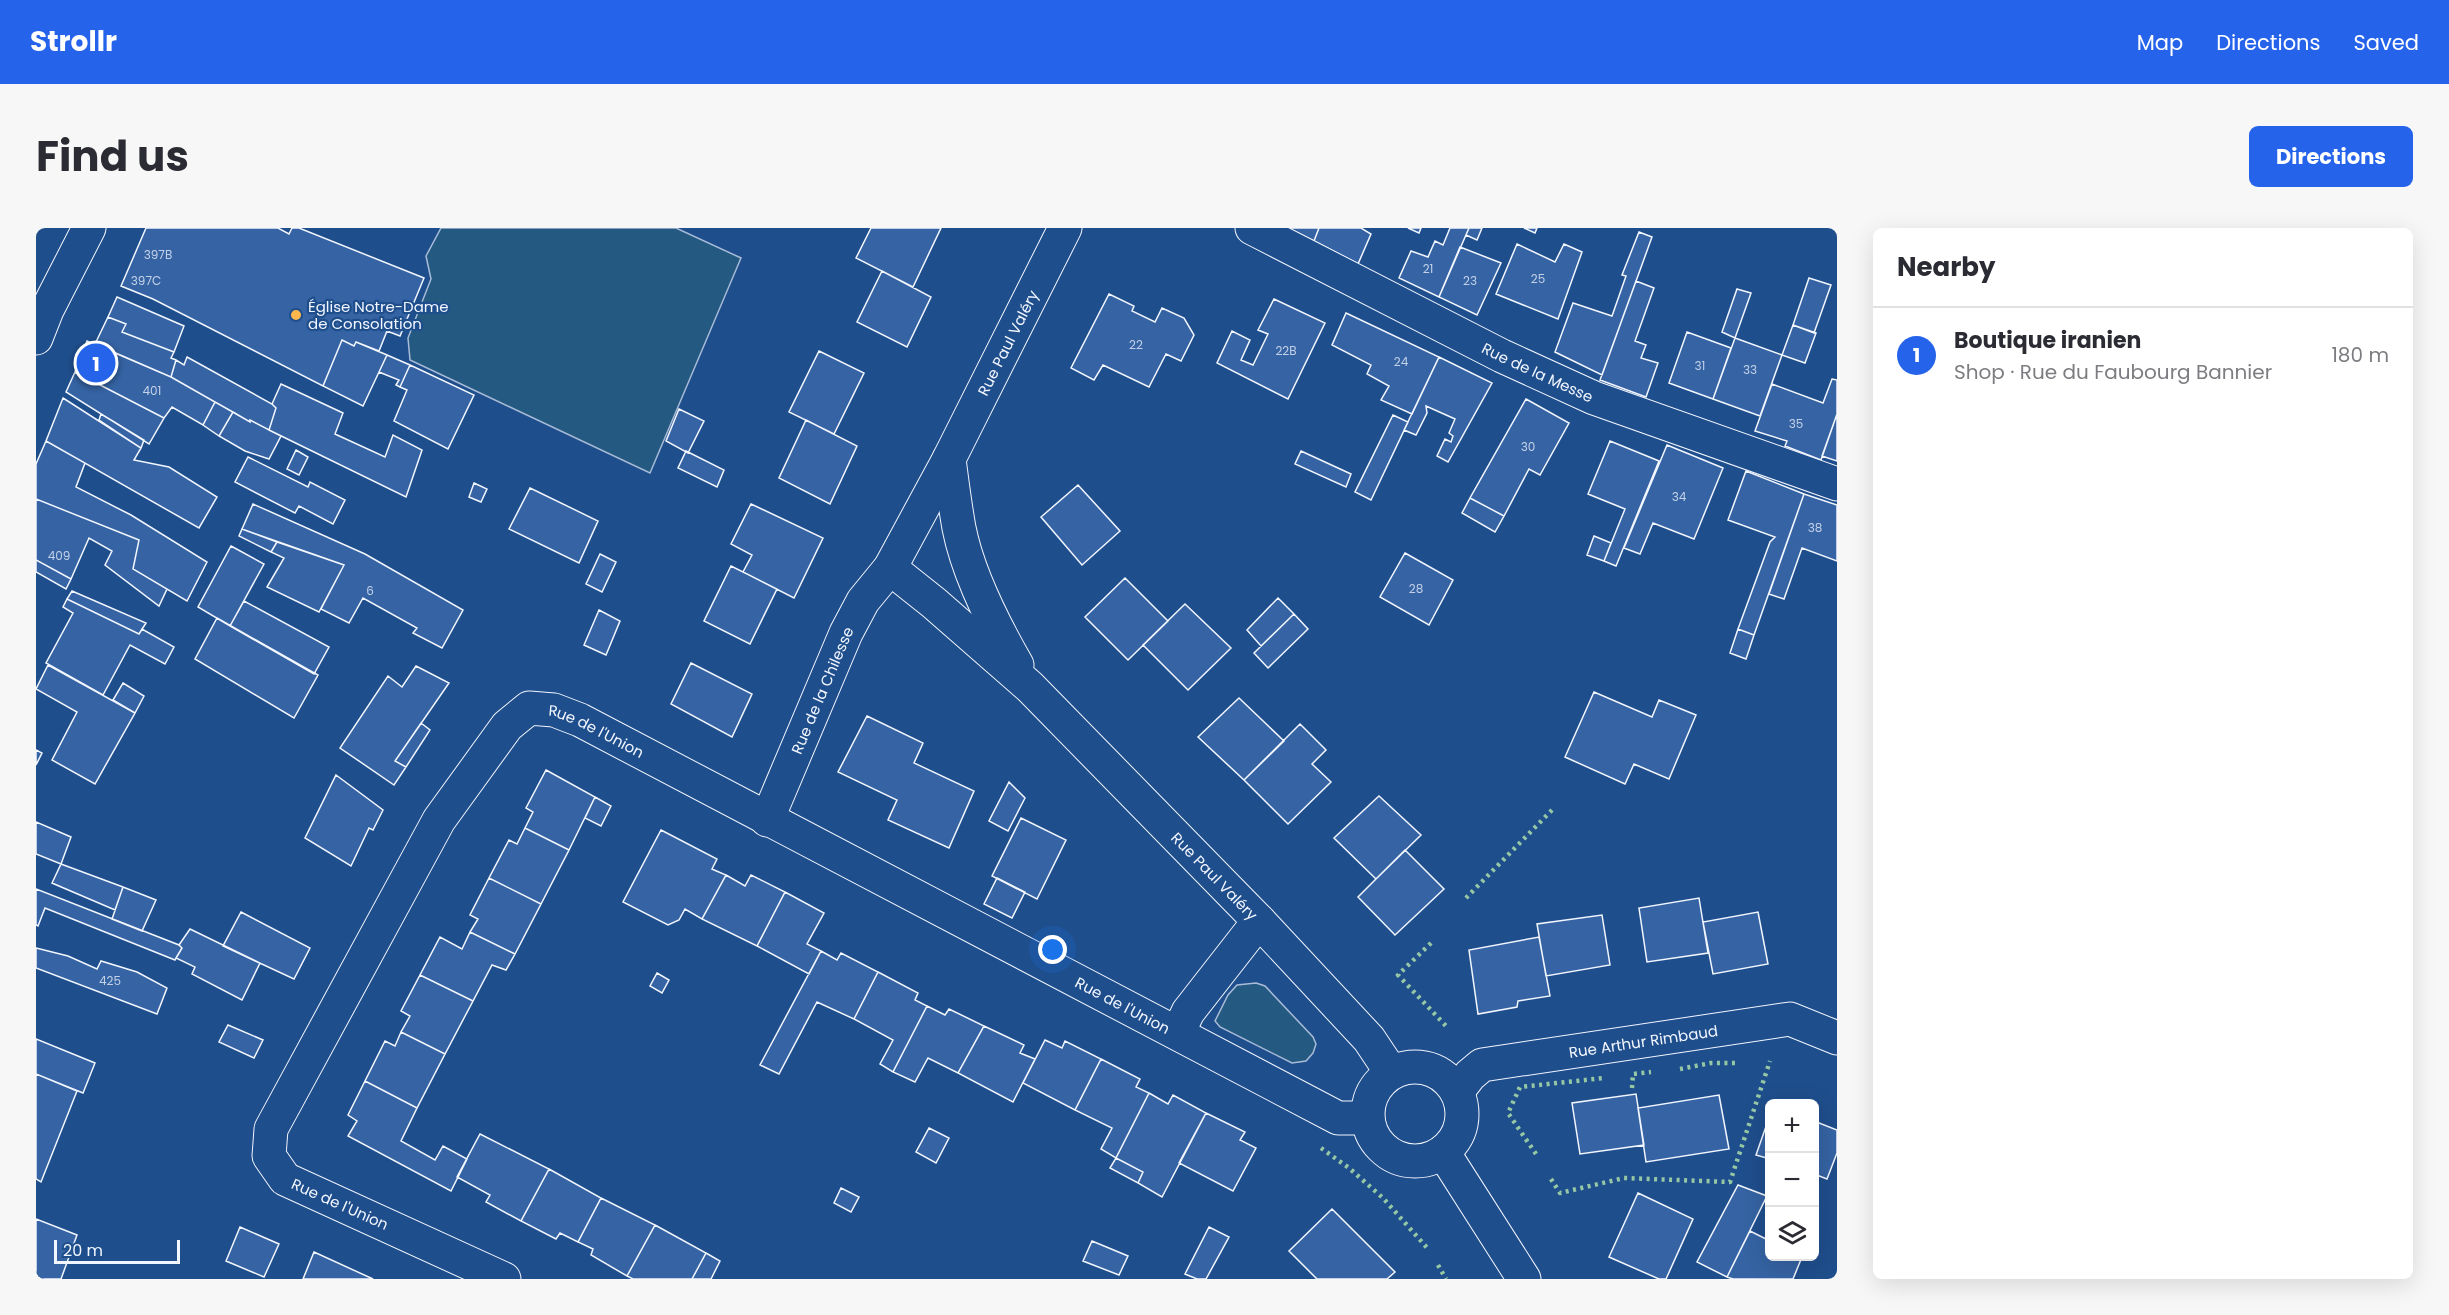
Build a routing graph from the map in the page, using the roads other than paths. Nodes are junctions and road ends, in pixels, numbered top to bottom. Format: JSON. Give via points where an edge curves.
{"nodes":[{"id":1,"x":89,"y":228,"type":"edge"},
{"id":2,"x":1065,"y":228,"type":"edge"},
{"id":3,"x":1252,"y":228,"type":"edge"},
{"id":4,"x":40,"y":319,"type":"edge"},
{"id":5,"x":949,"y":459,"type":"junction"},
{"id":6,"x":1837,"y":484,"type":"edge"},
{"id":7,"x":890,"y":568,"type":"junction"},
{"id":8,"x":1030,"y":687,"type":"junction"},
{"id":9,"x":767,"y":820,"type":"junction"},
{"id":10,"x":1259,"y":921,"type":"junction"},
{"id":11,"x":1178,"y":1033,"type":"junction"},
{"id":12,"x":1837,"y":1038,"type":"edge"},
{"id":13,"x":1391,"y":1072,"type":"junction"},
{"id":14,"x":1457,"y":1092,"type":"junction"},
{"id":15,"x":1366,"y":1118,"type":"junction"},
{"id":16,"x":1443,"y":1152,"type":"junction"},
{"id":17,"x":504,"y":1279,"type":"edge"},
{"id":18,"x":1524,"y":1279,"type":"edge"}],
"edges":[{"from":1,"to":4,"type":"street"},
{"from":2,"to":5,"type":"street","name":"Rue Paul Valéry"},
{"from":3,"to":6,"type":"street","name":"Rue de la Messe","via":[[1502,356],[1594,398]]},
{"from":5,"to":7,"type":"street","name":"Rue Paul Valéry"},
{"from":5,"to":8,"type":"street","name":"Rue Paul Valéry","via":[[959,530],[976,582]]},
{"from":7,"to":8,"type":"street","name":"Rue Paul Valéry"},
{"from":7,"to":9,"type":"street","name":"Rue de la Chilesse","via":[[863,601],[846,633]]},
{"from":8,"to":10,"type":"street","name":"Rue Paul Valéry"},
{"from":9,"to":11,"type":"street","name":"Rue de l'Union"},
{"from":9,"to":17,"type":"street","name":"Rue de l'Union","via":[[579,720],[554,710],[529,708],[507,726],[439,820],[272,1129],[269,1156],[285,1179]]},
{"from":10,"to":11,"type":"street","via":[[1188,1012]]},
{"from":10,"to":13,"type":"street","name":"Rue Paul Valéry","via":[[1369,1039]]},
{"from":11,"to":15,"type":"street","name":"Rue de l'Union","via":[[1338,1118]]},
{"from":12,"to":14,"type":"street","name":"Rue Arthur Rimbaud","via":[[1790,1019],[1482,1065]]},
{"from":13,"to":14,"type":"street","via":[[1419,1066],[1433,1070]]},
{"from":13,"to":15,"type":"street","via":[[1373,1090]]},
{"from":14,"to":16,"type":"street","via":[[1462,1105],[1459,1131]]},
{"from":15,"to":16,"type":"street","via":[[1377,1142],[1401,1159],[1430,1159]]},
{"from":16,"to":18,"type":"street"}]}
